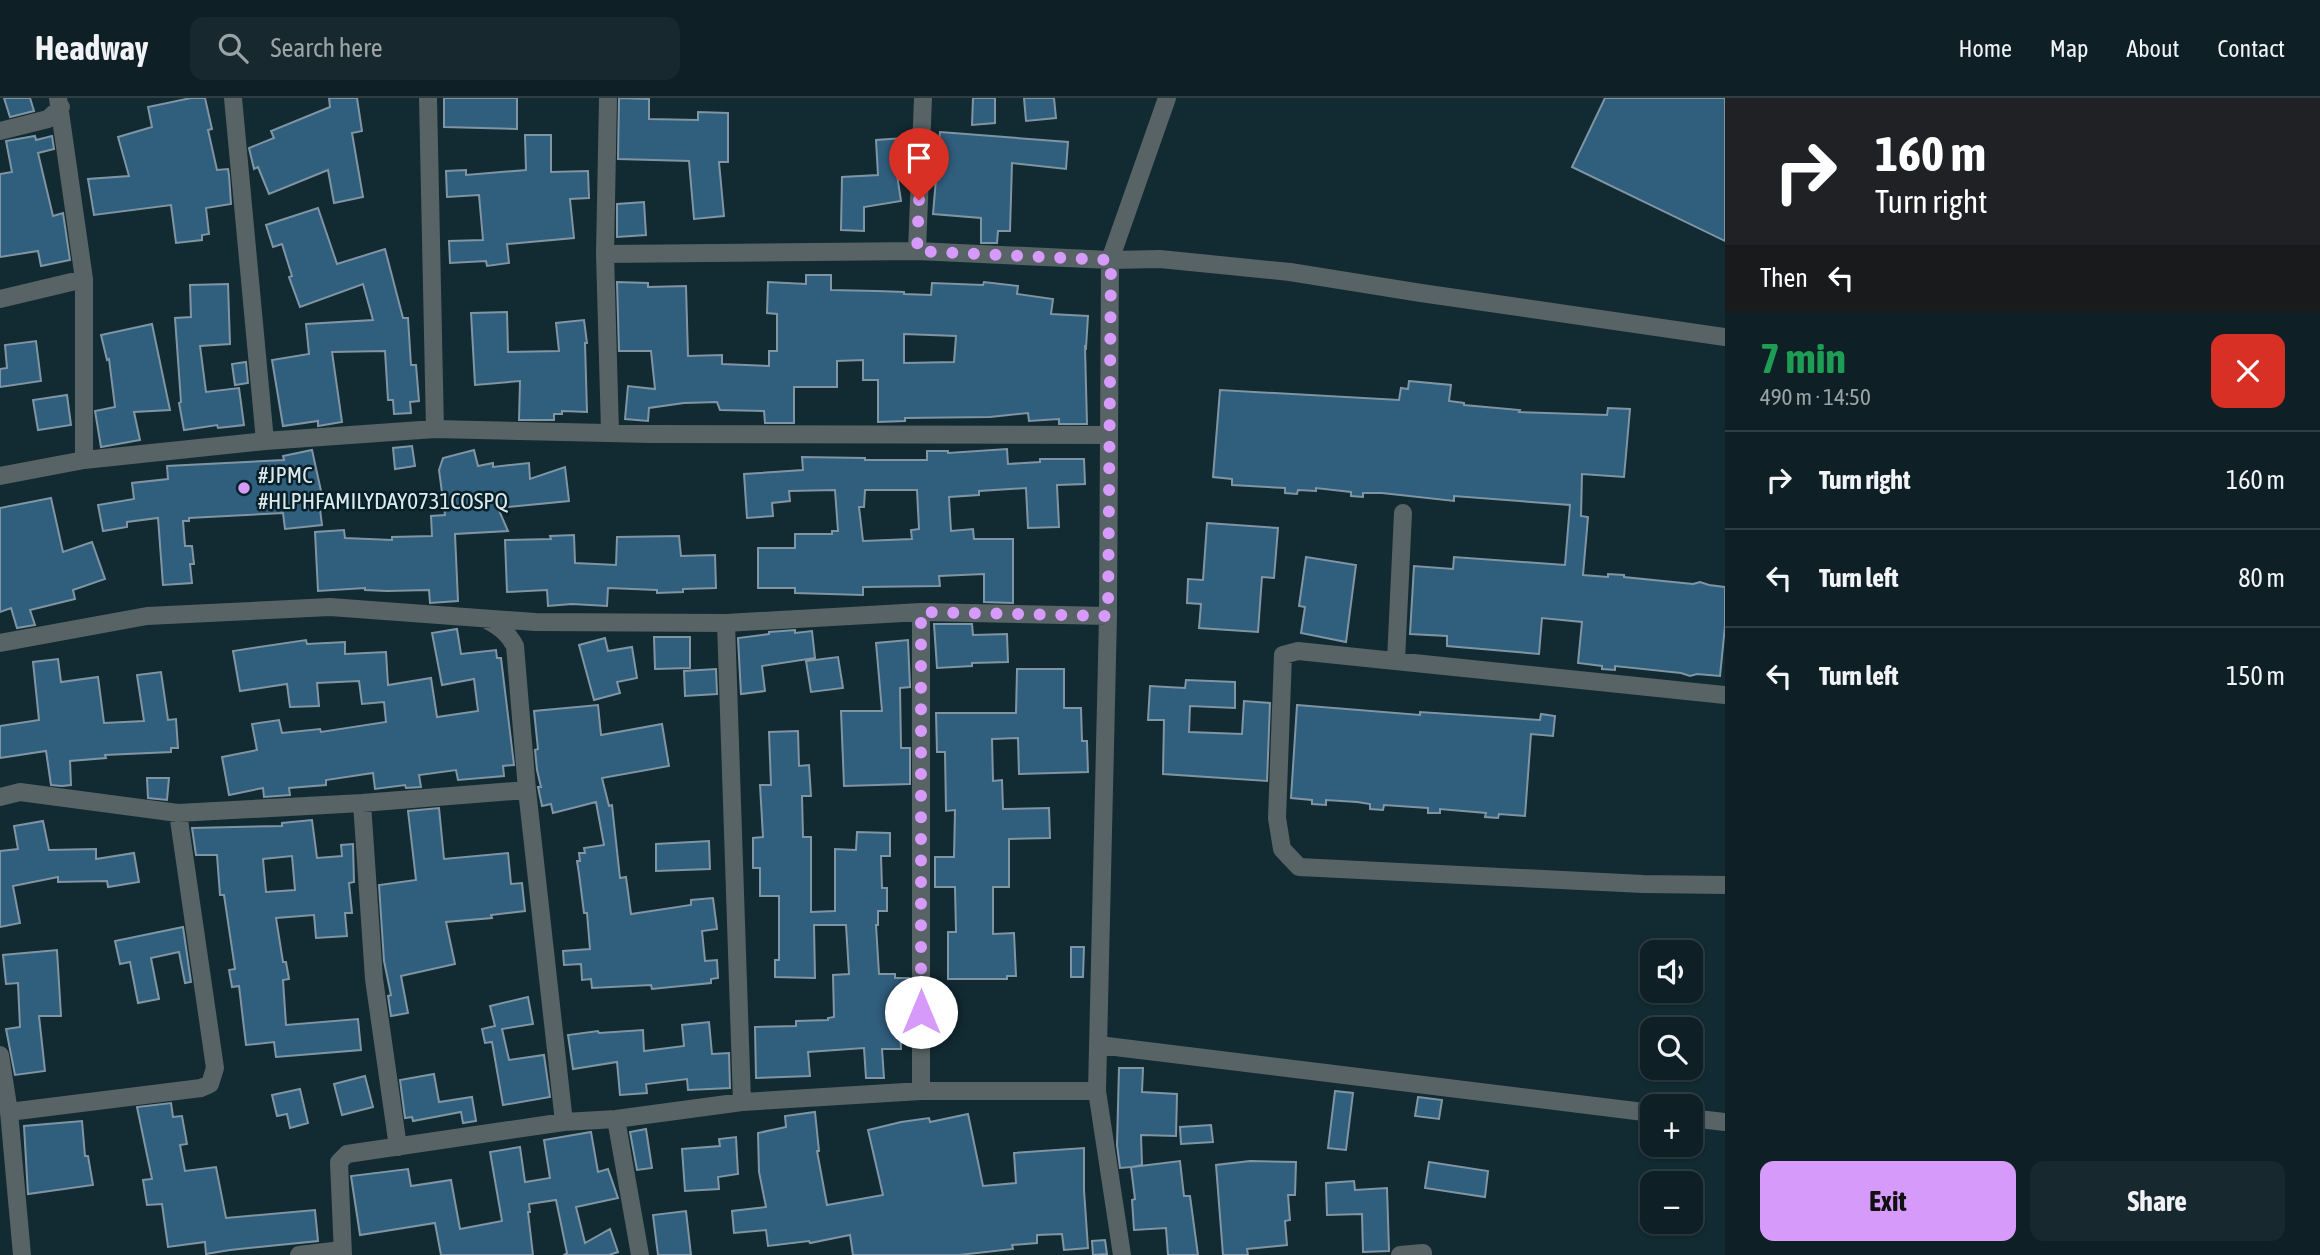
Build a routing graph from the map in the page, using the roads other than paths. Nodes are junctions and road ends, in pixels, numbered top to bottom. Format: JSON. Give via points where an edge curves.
{"nodes":[{"id":1,"x":233,"y":98,"type":"edge"},
{"id":2,"x":428,"y":98,"type":"edge"},
{"id":3,"x":608,"y":98,"type":"edge"},
{"id":4,"x":923,"y":98,"type":"edge"},
{"id":5,"x":1167,"y":98,"type":"edge"},
{"id":6,"x":60,"y":102,"type":"edge"},
{"id":7,"x":0,"y":131,"type":"edge"},
{"id":8,"x":917,"y":251,"type":"junction"},
{"id":9,"x":605,"y":254,"type":"junction"},
{"id":10,"x":1111,"y":260,"type":"junction"},
{"id":11,"x":84,"y":279,"type":"junction"},
{"id":12,"x":0,"y":299,"type":"edge"},
{"id":13,"x":1725,"y":337,"type":"edge"},
{"id":14,"x":435,"y":429,"type":"junction"},
{"id":15,"x":610,"y":431,"type":"junction"},
{"id":16,"x":1108,"y":435,"type":"junction"},
{"id":17,"x":265,"y":441,"type":"junction"},
{"id":18,"x":84,"y":460,"type":"junction"},
{"id":19,"x":0,"y":476,"type":"edge"},
{"id":20,"x":1403,"y":513,"type":"dead end"},
{"id":21,"x":921,"y":612,"type":"junction"},
{"id":22,"x":1108,"y":616,"type":"junction"},
{"id":23,"x":481,"y":617,"type":"junction"},
{"id":24,"x":535,"y":622,"type":"junction"},
{"id":25,"x":726,"y":623,"type":"junction"},
{"id":26,"x":0,"y":643,"type":"edge"},
{"id":27,"x":515,"y":646,"type":"junction"},
{"id":28,"x":1396,"y":660,"type":"junction"},
{"id":29,"x":1725,"y":695,"type":"edge"},
{"id":30,"x":527,"y":790,"type":"junction"},
{"id":31,"x":0,"y":797,"type":"edge"},
{"id":32,"x":362,"y":803,"type":"junction"},
{"id":33,"x":178,"y":813,"type":"junction"},
{"id":34,"x":1725,"y":885,"type":"edge"},
{"id":35,"x":1099,"y":1045,"type":"junction"},
{"id":36,"x":0,"y":1055,"type":"edge"},
{"id":37,"x":921,"y":1091,"type":"junction"},
{"id":38,"x":1097,"y":1091,"type":"junction"},
{"id":39,"x":742,"y":1102,"type":"junction"},
{"id":40,"x":9,"y":1112,"type":"junction"},
{"id":41,"x":1640,"y":1112,"type":"edge"},
{"id":42,"x":616,"y":1119,"type":"junction"},
{"id":43,"x":1703,"y":1119,"type":"edge"},
{"id":44,"x":564,"y":1122,"type":"junction"},
{"id":45,"x":1725,"y":1122,"type":"edge"},
{"id":46,"x":398,"y":1147,"type":"junction"},
{"id":47,"x":342,"y":1252,"type":"edge"},
{"id":48,"x":22,"y":1255,"type":"edge"},
{"id":49,"x":299,"y":1255,"type":"edge"},
{"id":50,"x":640,"y":1255,"type":"edge"},
{"id":51,"x":1122,"y":1255,"type":"edge"},
{"id":52,"x":1400,"y":1255,"type":"edge"},
{"id":53,"x":1423,"y":1255,"type":"edge"}],
"edges":[{"from":1,"to":17,"type":"street"},
{"from":2,"to":14,"type":"street"},
{"from":3,"to":9,"type":"street"},
{"from":4,"to":8,"type":"street"},
{"from":5,"to":10,"type":"street"},
{"from":6,"to":7,"type":"street","via":[[48,118]]},
{"from":6,"to":11,"type":"street"},
{"from":8,"to":9,"type":"street"},
{"from":8,"to":10,"type":"street"},
{"from":9,"to":15,"type":"street"},
{"from":10,"to":13,"type":"street","via":[[1160,259],[1290,272]]},
{"from":10,"to":16,"type":"street"},
{"from":11,"to":12,"type":"street"},
{"from":11,"to":18,"type":"street"},
{"from":14,"to":15,"type":"street"},
{"from":14,"to":17,"type":"street"},
{"from":15,"to":16,"type":"street"},
{"from":16,"to":22,"type":"street"},
{"from":17,"to":18,"type":"street"},
{"from":18,"to":19,"type":"street"},
{"from":20,"to":28,"type":"street"},
{"from":21,"to":22,"type":"street"},
{"from":21,"to":25,"type":"street"},
{"from":21,"to":37,"type":"street"},
{"from":22,"to":35,"type":"street"},
{"from":23,"to":24,"type":"street"},
{"from":23,"to":26,"type":"street","via":[[330,607],[146,617]]},
{"from":23,"to":27,"type":"street","via":[[499,626]]},
{"from":24,"to":25,"type":"street"},
{"from":24,"to":27,"type":"street"},
{"from":25,"to":39,"type":"street"},
{"from":27,"to":30,"type":"street"},
{"from":28,"to":29,"type":"street"},
{"from":28,"to":34,"type":"street","via":[[1297,651],[1283,655],[1277,818],[1282,849],[1299,867]]},
{"from":30,"to":32,"type":"street"},
{"from":30,"to":44,"type":"street"},
{"from":31,"to":33,"type":"street","via":[[20,792]]},
{"from":32,"to":33,"type":"street"},
{"from":32,"to":46,"type":"street","via":[[374,979]]},
{"from":33,"to":40,"type":"street","via":[[215,1068],[209,1084]]},
{"from":35,"to":38,"type":"street"},
{"from":35,"to":41,"type":"street"},
{"from":36,"to":40,"type":"street"},
{"from":37,"to":38,"type":"street"},
{"from":37,"to":39,"type":"street"},
{"from":38,"to":51,"type":"street"},
{"from":39,"to":42,"type":"street"},
{"from":40,"to":48,"type":"street"},
{"from":42,"to":44,"type":"street"},
{"from":42,"to":50,"type":"street"},
{"from":43,"to":45,"type":"street"},
{"from":44,"to":46,"type":"street"},
{"from":46,"to":47,"type":"street","via":[[347,1154],[339,1162]]},
{"from":47,"to":49,"type":"street"},
{"from":52,"to":53,"type":"street"}]}
